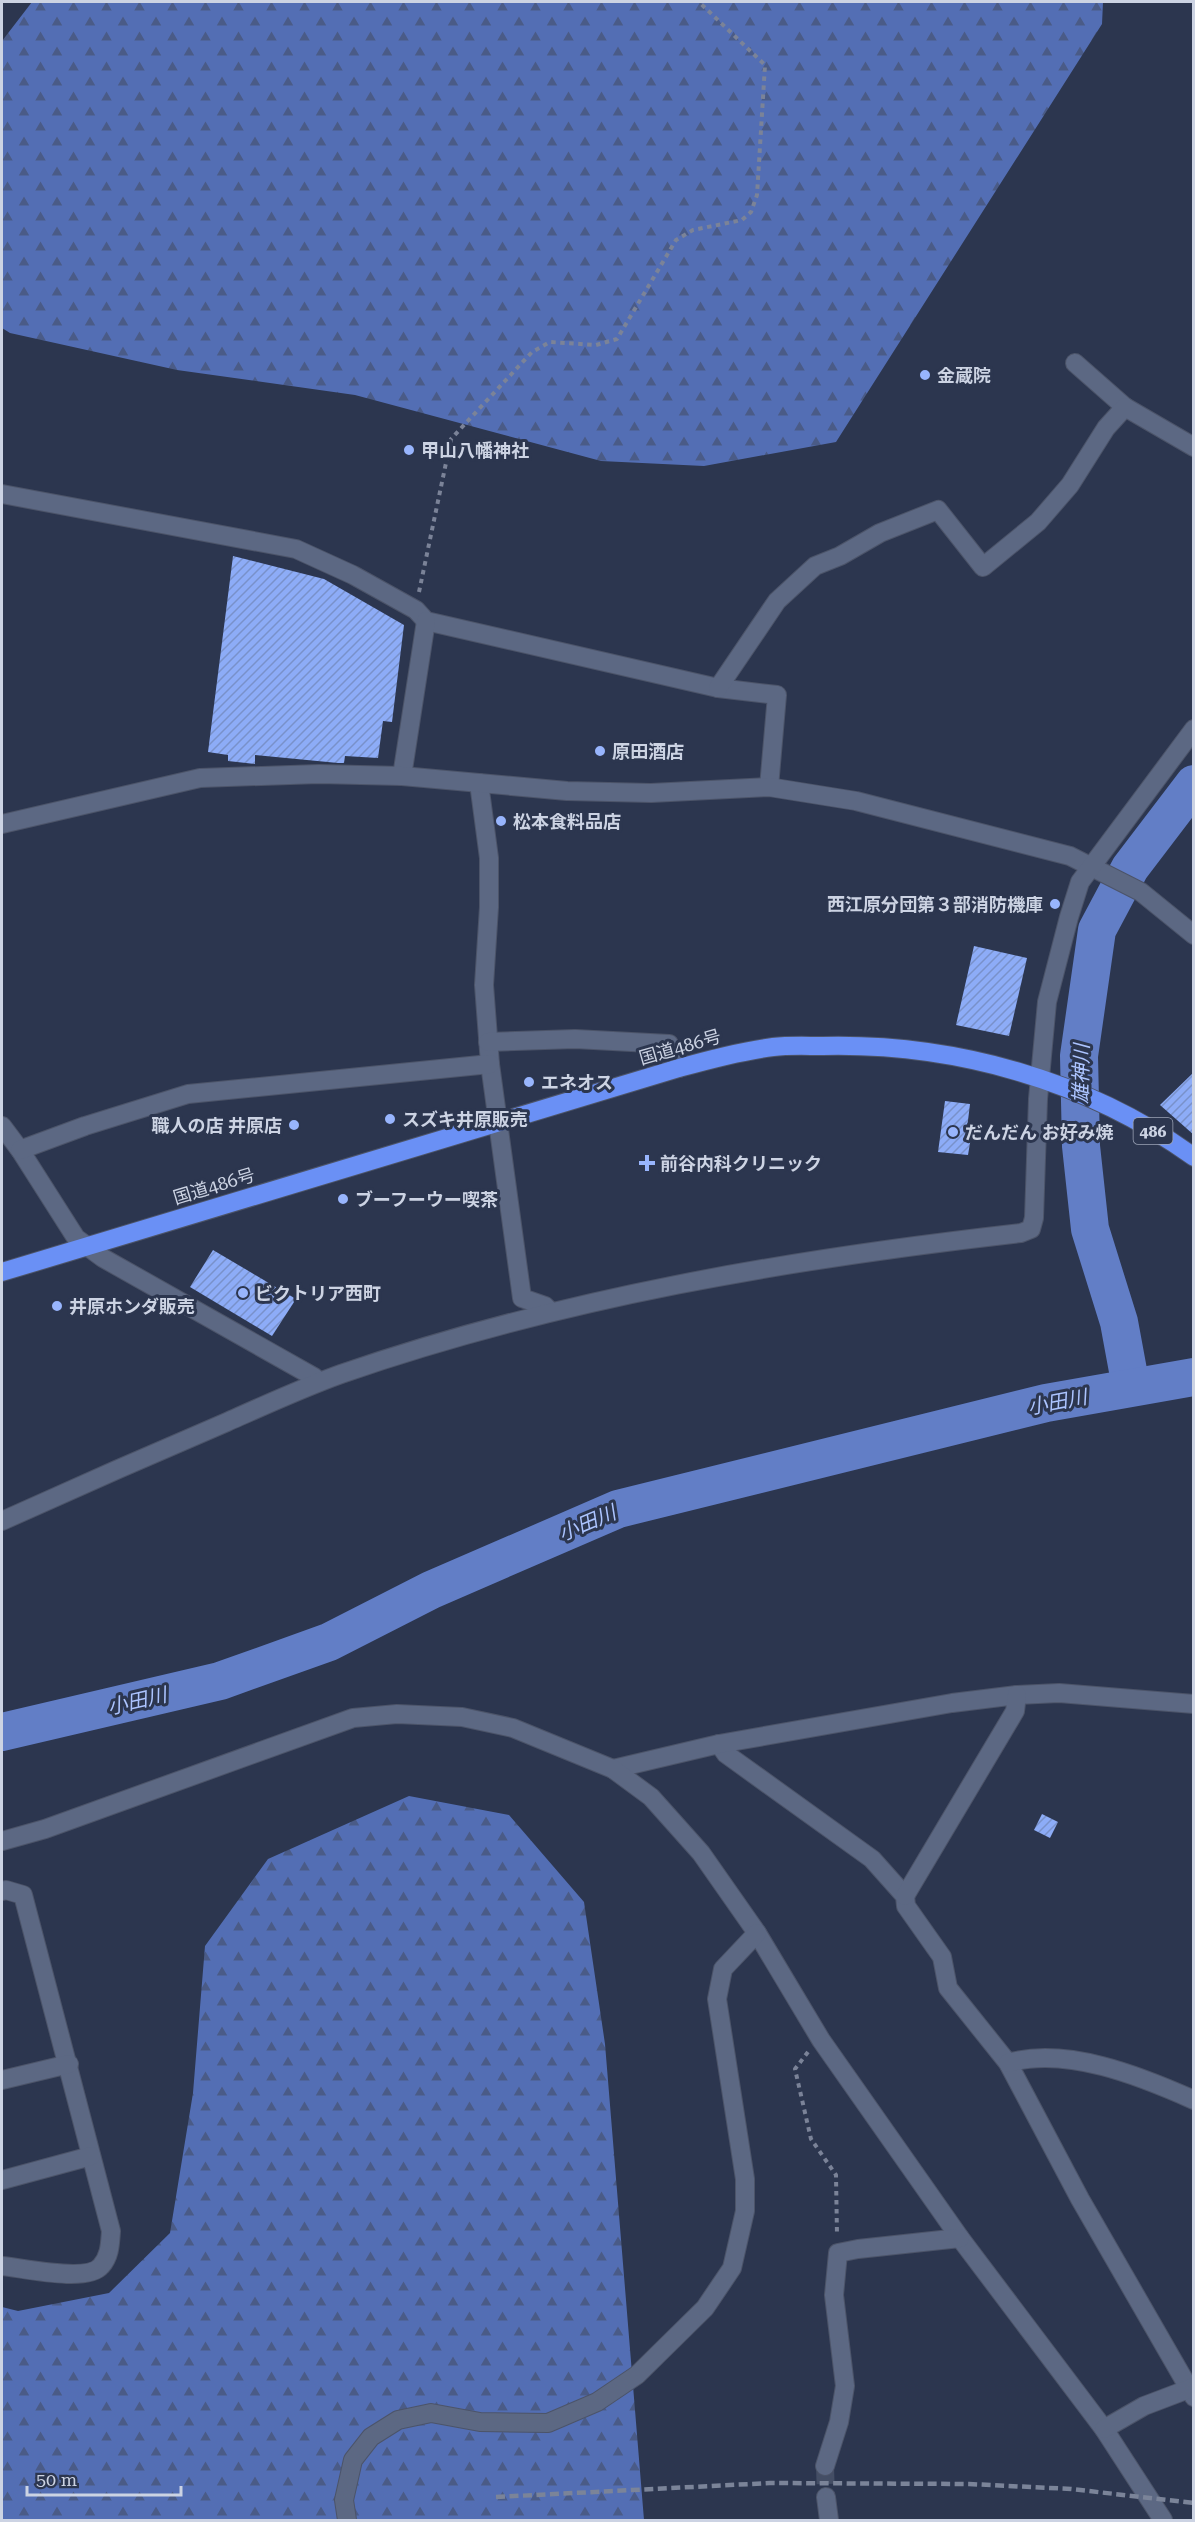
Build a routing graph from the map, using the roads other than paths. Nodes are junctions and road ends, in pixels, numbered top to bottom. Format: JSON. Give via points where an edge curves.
{"nodes":[{"id":1,"x":1075,"y":363,"type":"dead end"},
{"id":2,"x":1125,"y":407,"type":"junction"},
{"id":3,"x":1194,"y":447,"type":"edge"},
{"id":4,"x":2,"y":494,"type":"edge"},
{"id":5,"x":421,"y":616,"type":"junction"},
{"id":6,"x":718,"y":688,"type":"junction"},
{"id":7,"x":1194,"y":729,"type":"edge"},
{"id":8,"x":402,"y":776,"type":"junction"},
{"id":9,"x":479,"y":783,"type":"junction"},
{"id":10,"x":769,"y":787,"type":"junction"},
{"id":11,"x":2,"y":824,"type":"edge"},
{"id":12,"x":1096,"y":868,"type":"junction"},
{"id":13,"x":1194,"y":935,"type":"edge"},
{"id":14,"x":488,"y":1042,"type":"junction"},
{"id":15,"x":490,"y":1064,"type":"junction"},
{"id":16,"x":680,"y":1068,"type":"junction"},
{"id":17,"x":1045,"y":1080,"type":"junction"},
{"id":18,"x":498,"y":1124,"type":"junction"},
{"id":19,"x":2,"y":1126,"type":"edge"},
{"id":20,"x":20,"y":1150,"type":"junction"},
{"id":21,"x":1194,"y":1157,"type":"edge"},
{"id":22,"x":88,"y":1246,"type":"junction"},
{"id":23,"x":2,"y":1272,"type":"edge"},
{"id":24,"x":551,"y":1312,"type":"junction"},
{"id":25,"x":319,"y":1382,"type":"junction"},
{"id":26,"x":2,"y":1521,"type":"edge"},
{"id":27,"x":1017,"y":1695,"type":"junction"},
{"id":28,"x":1194,"y":1704,"type":"edge"},
{"id":29,"x":719,"y":1744,"type":"junction"},
{"id":30,"x":613,"y":1769,"type":"junction"},
{"id":31,"x":2,"y":1841,"type":"edge"},
{"id":32,"x":2,"y":1891,"type":"edge"},
{"id":33,"x":905,"y":1896,"type":"junction"},
{"id":34,"x":757,"y":1933,"type":"junction"},
{"id":35,"x":1008,"y":2063,"type":"junction"},
{"id":36,"x":69,"y":2064,"type":"junction"},
{"id":37,"x":2,"y":2080,"type":"edge"},
{"id":38,"x":1194,"y":2100,"type":"edge"},
{"id":39,"x":91,"y":2156,"type":"junction"},
{"id":40,"x":2,"y":2180,"type":"edge"},
{"id":41,"x":960,"y":2238,"type":"junction"},
{"id":42,"x":2,"y":2266,"type":"edge"},
{"id":43,"x":1192,"y":2391,"type":"edge"},
{"id":44,"x":1104,"y":2429,"type":"junction"},
{"id":45,"x":825,"y":2466,"type":"tunnel mouth"},
{"id":46,"x":826,"y":2497,"type":"tunnel mouth"},
{"id":47,"x":347,"y":2520,"type":"edge"},
{"id":48,"x":829,"y":2520,"type":"edge"},
{"id":49,"x":1163,"y":2520,"type":"edge"}],
"edges":[{"from":1,"to":2,"type":"street"},
{"from":2,"to":3,"type":"street"},
{"from":2,"to":6,"type":"street","via":[[1106,428],[1070,485],[1038,522],[983,567],[938,510],[880,533],[815,566],[777,601]]},
{"from":4,"to":5,"type":"street","via":[[296,549],[353,574]]},
{"from":5,"to":6,"type":"street"},
{"from":5,"to":8,"type":"street"},
{"from":6,"to":10,"type":"street","via":[[777,695]]},
{"from":7,"to":12,"type":"street"},
{"from":8,"to":9,"type":"street"},
{"from":8,"to":11,"type":"street","via":[[200,778]]},
{"from":9,"to":10,"type":"street","via":[[651,793]]},
{"from":9,"to":14,"type":"street","via":[[489,858],[484,986]]},
{"from":10,"to":12,"type":"street","via":[[856,801],[1070,856]]},
{"from":12,"to":13,"type":"street","via":[[1141,892]]},
{"from":12,"to":17,"type":"street","via":[[1080,882],[1047,1002]]},
{"from":14,"to":15,"type":"street"},
{"from":14,"to":16,"type":"street","via":[[575,1039],[669,1044]]},
{"from":15,"to":18,"type":"street"},
{"from":15,"to":20,"type":"street","via":[[188,1094]]},
{"from":16,"to":17,"type":"highway","name":"国道486号","number":"486","via":[[776,1047],[867,1045],[951,1055]]},
{"from":16,"to":18,"type":"highway","name":"国道486号","number":"486"},
{"from":17,"to":21,"type":"highway","name":"国道486号","number":"486","via":[[1112,1107]]},
{"from":17,"to":24,"type":"street","via":[[1031,1229],[743,1271]]},
{"from":18,"to":22,"type":"highway","name":"国道486号","number":"486"},
{"from":18,"to":24,"type":"street","via":[[522,1298]]},
{"from":19,"to":20,"type":"street"},
{"from":20,"to":22,"type":"street","via":[[76,1238]]},
{"from":22,"to":23,"type":"highway","name":"国道486号","number":"486"},
{"from":22,"to":25,"type":"street"},
{"from":24,"to":25,"type":"street"},
{"from":25,"to":26,"type":"street"},
{"from":27,"to":28,"type":"street","via":[[1059,1694]]},
{"from":27,"to":29,"type":"street"},
{"from":27,"to":33,"type":"street","via":[[1015,1711]]},
{"from":29,"to":30,"type":"street"},
{"from":29,"to":33,"type":"street","via":[[726,1754],[872,1859]]},
{"from":30,"to":31,"type":"street","via":[[513,1728],[462,1717],[397,1714],[353,1718]]},
{"from":30,"to":34,"type":"street","via":[[651,1797],[694,1845]]},
{"from":32,"to":36,"type":"street","via":[[23,1895]]},
{"from":33,"to":35,"type":"street","via":[[906,1906],[942,1957],[948,1988]]},
{"from":34,"to":41,"type":"street","via":[[821,2040]]},
{"from":34,"to":47,"type":"street","via":[[723,1970],[717,1999],[746,2179],[746,2211],[732,2268],[705,2308],[637,2375],[597,2402],[548,2423],[480,2422],[431,2414],[398,2420],[371,2437],[353,2460],[345,2500]]},
{"from":35,"to":38,"type":"street","via":[[1043,2058],[1098,2066],[1143,2077]]},
{"from":35,"to":43,"type":"street","via":[[1080,2199]]},
{"from":36,"to":37,"type":"street"},
{"from":36,"to":39,"type":"street"},
{"from":39,"to":40,"type":"street"},
{"from":39,"to":42,"type":"street","via":[[111,2231],[109,2255],[100,2269],[80,2276]]},
{"from":41,"to":44,"type":"street"},
{"from":41,"to":45,"type":"street","via":[[838,2253],[834,2295],[845,2386]]},
{"from":43,"to":44,"type":"street","via":[[1144,2406]]},
{"from":44,"to":49,"type":"street"},
{"from":46,"to":48,"type":"street"}]}
